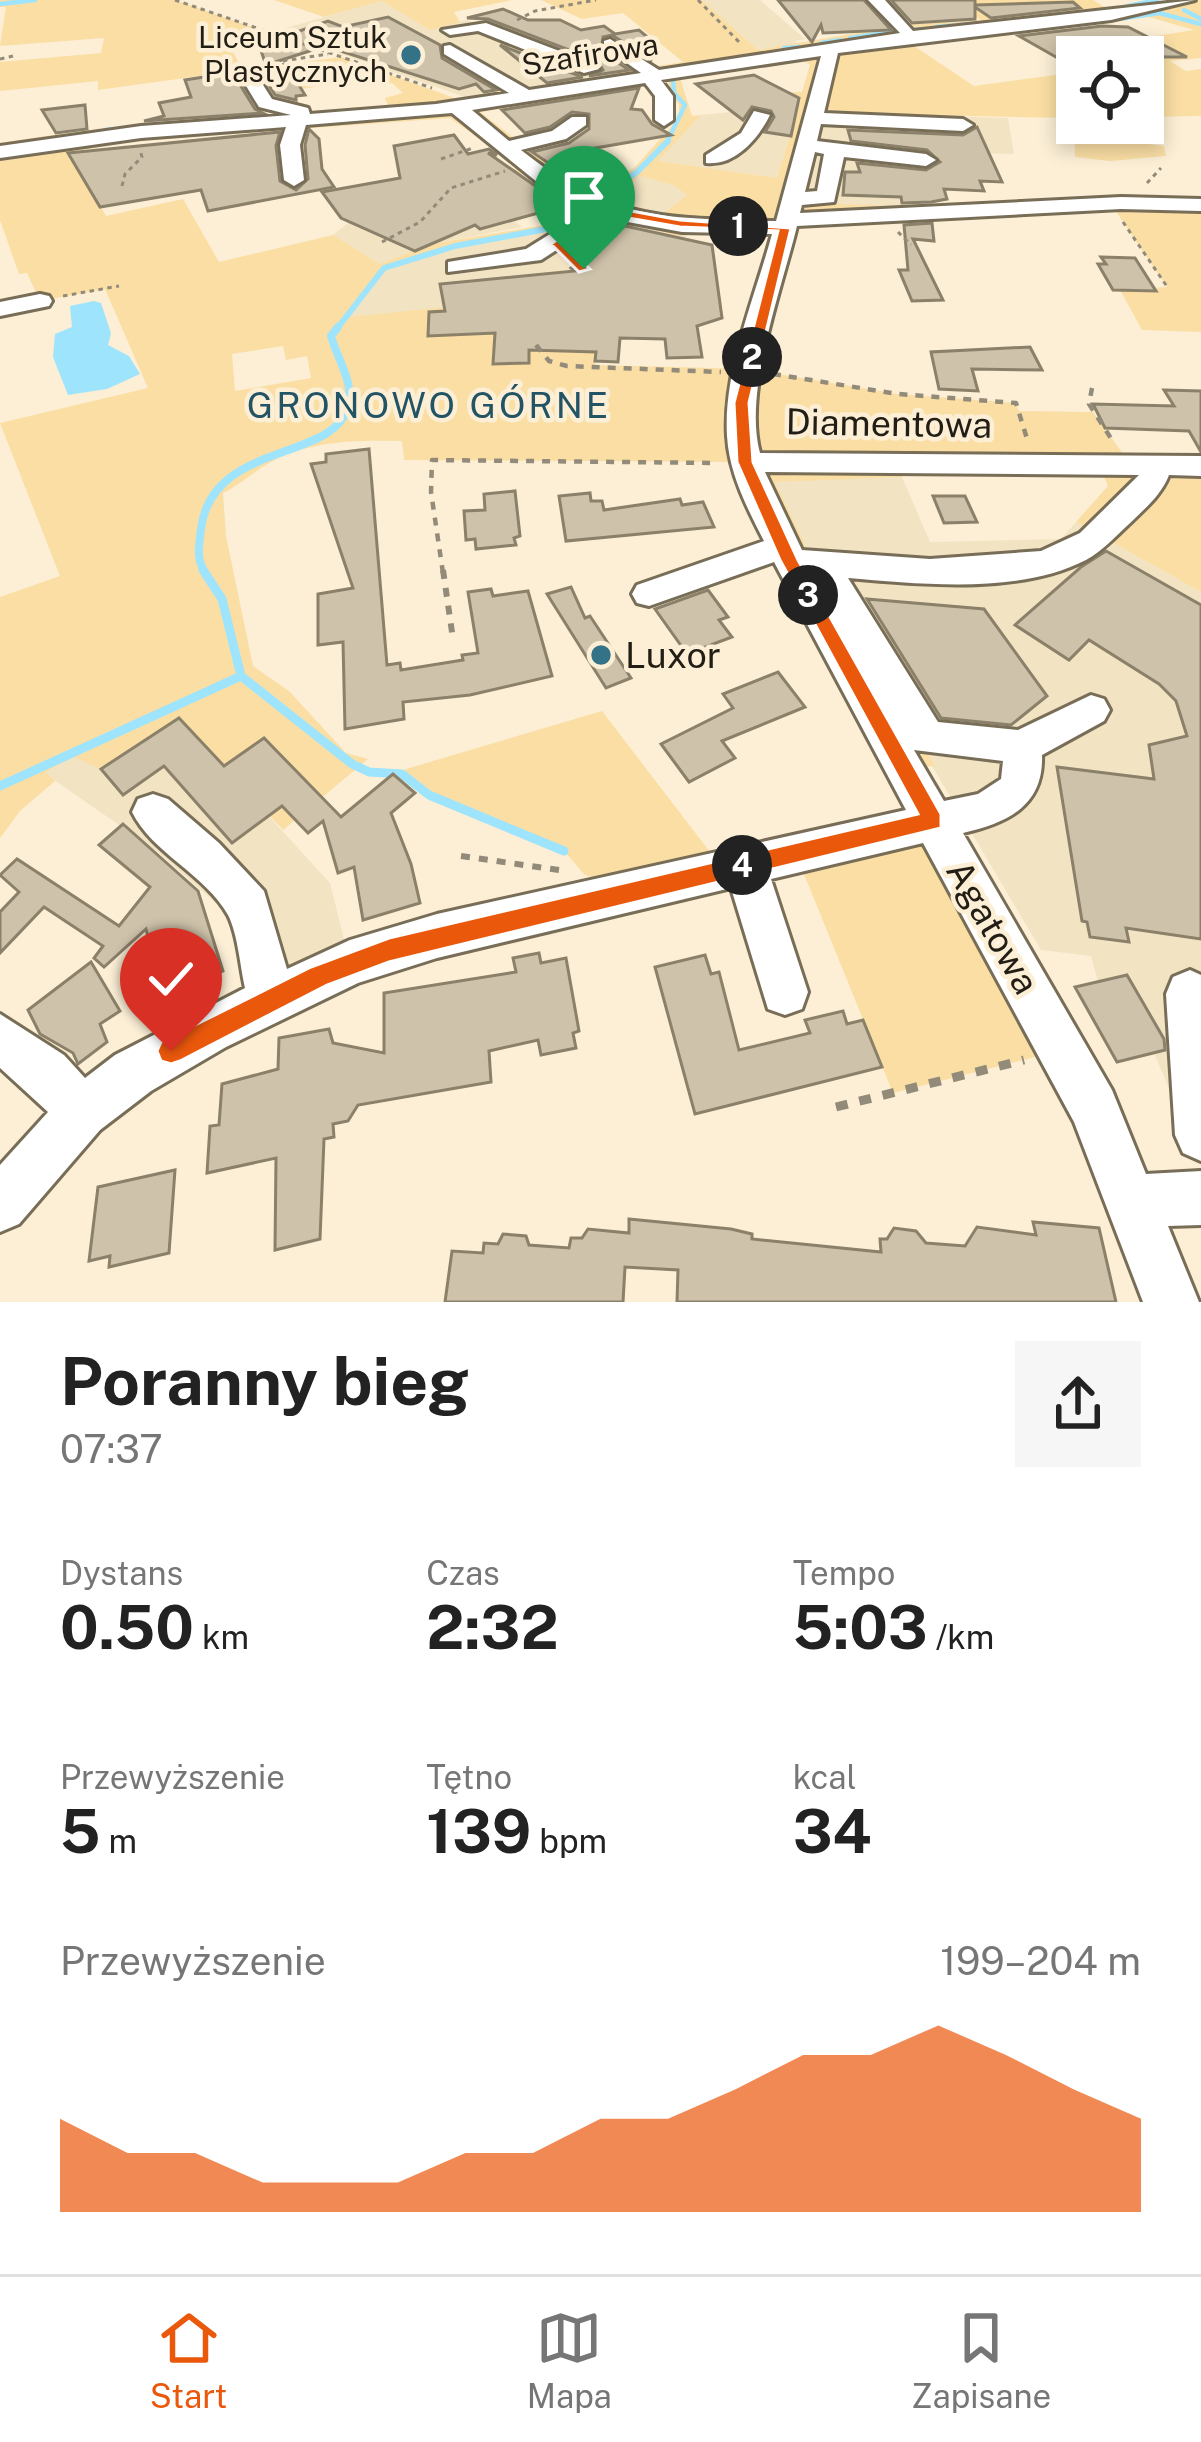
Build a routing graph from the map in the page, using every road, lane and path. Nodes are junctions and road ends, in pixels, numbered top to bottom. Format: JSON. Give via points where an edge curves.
{"nodes":[{"id":1,"x":175,"y":0,"type":"edge"},
{"id":2,"x":596,"y":0,"type":"edge"},
{"id":3,"x":698,"y":0,"type":"edge"},
{"id":4,"x":876,"y":0,"type":"edge"},
{"id":5,"x":1109,"y":0,"type":"edge"},
{"id":6,"x":1188,"y":0,"type":"edge"},
{"id":7,"x":1201,"y":7,"type":"edge"},
{"id":8,"x":1156,"y":8,"type":"junction"},
{"id":9,"x":1134,"y":12,"type":"junction"},
{"id":10,"x":1092,"y":18,"type":"junction"},
{"id":11,"x":1060,"y":21,"type":"junction"},
{"id":12,"x":1201,"y":21,"type":"edge"},
{"id":13,"x":508,"y":22,"type":"dead end"},
{"id":14,"x":887,"y":26,"type":"dead end"},
{"id":15,"x":1008,"y":26,"type":"junction"},
{"id":16,"x":1114,"y":28,"type":"dead end"},
{"id":17,"x":1079,"y":32,"type":"dead end"},
{"id":18,"x":911,"y":33,"type":"junction"},
{"id":19,"x":610,"y":44,"type":"dead end"},
{"id":20,"x":1029,"y":44,"type":"dead end"},
{"id":21,"x":815,"y":45,"type":"junction"},
{"id":22,"x":332,"y":54,"type":"junction"},
{"id":23,"x":13,"y":56,"type":"dead end"},
{"id":24,"x":0,"y":59,"type":"edge"},
{"id":25,"x":760,"y":59,"type":"junction"},
{"id":26,"x":283,"y":61,"type":"dead end"},
{"id":27,"x":590,"y":69,"type":"junction"},
{"id":28,"x":652,"y":76,"type":"junction"},
{"id":29,"x":252,"y":81,"type":"dead end"},
{"id":30,"x":616,"y":82,"type":"junction"},
{"id":31,"x":561,"y":90,"type":"junction"},
{"id":32,"x":526,"y":96,"type":"junction"},
{"id":33,"x":255,"y":103,"type":"dead end"},
{"id":34,"x":462,"y":106,"type":"junction"},
{"id":35,"x":761,"y":115,"type":"dead end"},
{"id":36,"x":812,"y":118,"type":"junction"},
{"id":37,"x":664,"y":120,"type":"dead end"},
{"id":38,"x":300,"y":121,"type":"junction"},
{"id":39,"x":579,"y":121,"type":"dead end"},
{"id":40,"x":69,"y":124,"type":"dead end"},
{"id":41,"x":246,"y":124,"type":"junction"},
{"id":42,"x":962,"y":125,"type":"dead end"},
{"id":43,"x":134,"y":133,"type":"junction"},
{"id":44,"x":0,"y":135,"type":"edge"},
{"id":45,"x":783,"y":141,"type":"junction"},
{"id":46,"x":507,"y":147,"type":"junction"},
{"id":47,"x":835,"y":150,"type":"junction"},
{"id":48,"x":0,"y":152,"type":"edge"},
{"id":49,"x":713,"y":159,"type":"dead end"},
{"id":50,"x":926,"y":160,"type":"dead end"},
{"id":51,"x":531,"y":166,"type":"junction"},
{"id":52,"x":294,"y":180,"type":"dead end"},
{"id":53,"x":122,"y":185,"type":"dead end"},
{"id":54,"x":824,"y":199,"type":"junction"},
{"id":55,"x":945,"y":203,"type":"dead end"},
{"id":56,"x":1111,"y":203,"type":"junction"},
{"id":57,"x":1201,"y":205,"type":"edge"},
{"id":58,"x":604,"y":210,"type":"junction"},
{"id":59,"x":788,"y":216,"type":"junction"},
{"id":60,"x":382,"y":242,"type":"dead end"},
{"id":61,"x":456,"y":267,"type":"dead end"},
{"id":62,"x":119,"y":286,"type":"dead end"},
{"id":63,"x":1168,"y":288,"type":"dead end"},
{"id":64,"x":40,"y":301,"type":"joint"},
{"id":65,"x":0,"y":309,"type":"edge"},
{"id":66,"x":536,"y":345,"type":"dead end"},
{"id":67,"x":748,"y":372,"type":"junction"},
{"id":68,"x":1092,"y":388,"type":"dead end"},
{"id":69,"x":745,"y":462,"type":"junction"},
{"id":70,"x":1030,"y":464,"type":"junction"},
{"id":71,"x":1143,"y":465,"type":"junction"},
{"id":72,"x":1201,"y":466,"type":"edge"},
{"id":73,"x":798,"y":557,"type":"junction"},
{"id":74,"x":649,"y":594,"type":"dead end"},
{"id":75,"x":453,"y":639,"type":"dead end"},
{"id":76,"x":1091,"y":710,"type":"dead end"},
{"id":77,"x":880,"y":725,"type":"junction"},
{"id":78,"x":926,"y":736,"type":"junction"},
{"id":79,"x":1022,"y":747,"type":"junction"},
{"id":80,"x":153,"y":812,"type":"dead end"},
{"id":81,"x":933,"y":821,"type":"junction"},
{"id":82,"x":461,"y":856,"type":"dead end"},
{"id":83,"x":745,"y":864,"type":"junction"},
{"id":84,"x":563,"y":871,"type":"dead end"},
{"id":85,"x":785,"y":992,"type":"dead end"},
{"id":86,"x":1190,"y":994,"type":"dead end"},
{"id":87,"x":272,"y":999,"type":"junction"},
{"id":88,"x":0,"y":1038,"type":"edge"},
{"id":89,"x":1062,"y":1048,"type":"junction"},
{"id":90,"x":836,"y":1108,"type":"dead end"},
{"id":91,"x":82,"y":1112,"type":"junction"},
{"id":92,"x":1200,"y":1131,"type":"edge"},
{"id":93,"x":1201,"y":1198,"type":"edge"},
{"id":94,"x":1134,"y":1201,"type":"junction"},
{"id":95,"x":0,"y":1205,"type":"edge"},
{"id":96,"x":1171,"y":1302,"type":"edge"}],
"edges":[{"from":1,"to":22,"type":"path"},
{"from":2,"to":13,"type":"path"},
{"from":3,"to":25,"type":"path"},
{"from":4,"to":18,"type":"street"},
{"from":5,"to":9,"type":"street"},
{"from":6,"to":7,"type":"street"},
{"from":6,"to":8,"type":"street","name":"Szafirowa"},
{"from":8,"to":9,"type":"street","name":"Szafirowa"},
{"from":8,"to":12,"type":"street"},
{"from":9,"to":10,"type":"street","name":"Szafirowa"},
{"from":10,"to":11,"type":"street","name":"Szafirowa"},
{"from":10,"to":16,"type":"street"},
{"from":11,"to":15,"type":"street","name":"Szafirowa"},
{"from":11,"to":17,"type":"street"},
{"from":14,"to":18,"type":"street"},
{"from":15,"to":18,"type":"street","name":"Szafirowa"},
{"from":15,"to":20,"type":"street"},
{"from":18,"to":21,"type":"street","name":"Szafirowa"},
{"from":19,"to":28,"type":"street"},
{"from":21,"to":25,"type":"street","name":"Szafirowa"},
{"from":21,"to":36,"type":"street","name":"Agatowa"},
{"from":22,"to":26,"type":"path"},
{"from":22,"to":34,"type":"path"},
{"from":23,"to":24,"type":"path"},
{"from":25,"to":28,"type":"street","name":"Szafirowa"},
{"from":27,"to":30,"type":"street"},
{"from":27,"to":31,"type":"street","via":[[543,78]]},
{"from":27,"to":32,"type":"street","via":[[480,26],[449,50]]},
{"from":28,"to":30,"type":"street","name":"Szafirowa"},
{"from":28,"to":37,"type":"street","via":[[664,96]]},
{"from":29,"to":38,"type":"street","via":[[264,102],[299,110]]},
{"from":30,"to":31,"type":"street","name":"Szafirowa"},
{"from":31,"to":32,"type":"street","name":"Szafirowa"},
{"from":32,"to":34,"type":"street","name":"Szafirowa"},
{"from":33,"to":41,"type":"street"},
{"from":34,"to":38,"type":"street","name":"Szafirowa"},
{"from":34,"to":46,"type":"street"},
{"from":35,"to":45,"type":"street"},
{"from":36,"to":42,"type":"street"},
{"from":36,"to":45,"type":"street","name":"Agatowa"},
{"from":38,"to":41,"type":"street","name":"Szafirowa"},
{"from":38,"to":52,"type":"street","via":[[290,145]]},
{"from":39,"to":46,"type":"street","via":[[559,135]]},
{"from":40,"to":44,"type":"street"},
{"from":41,"to":43,"type":"street","name":"Szafirowa"},
{"from":43,"to":48,"type":"street","name":"Szafirowa"},
{"from":43,"to":53,"type":"path","via":[[143,154]]},
{"from":45,"to":47,"type":"street"},
{"from":45,"to":49,"type":"street"},
{"from":45,"to":59,"type":"street","name":"Agatowa"},
{"from":46,"to":51,"type":"street"},
{"from":47,"to":50,"type":"street"},
{"from":47,"to":54,"type":"street"},
{"from":51,"to":58,"type":"street"},
{"from":51,"to":60,"type":"path","via":[[451,188],[420,222]]},
{"from":54,"to":55,"type":"street"},
{"from":54,"to":59,"type":"street"},
{"from":56,"to":57,"type":"street"},
{"from":56,"to":59,"type":"street"},
{"from":56,"to":63,"type":"path"},
{"from":58,"to":59,"type":"street","via":[[680,224]]},
{"from":58,"to":61,"type":"street","via":[[563,250]]},
{"from":59,"to":67,"type":"street","name":"Agatowa"},
{"from":62,"to":64,"type":"path"},
{"from":64,"to":65,"type":"street"},
{"from":66,"to":67,"type":"path","via":[[544,358],[567,366]]},
{"from":67,"to":69,"type":"street","name":"Agatowa","via":[[740,426]]},
{"from":67,"to":70,"type":"path","via":[[1016,403]]},
{"from":68,"to":71,"type":"path","via":[[1097,421]]},
{"from":69,"to":70,"type":"street","name":"Diamentowa"},
{"from":69,"to":73,"type":"street","name":"Agatowa"},
{"from":69,"to":75,"type":"path","name":"Diamentowa","via":[[432,460]]},
{"from":70,"to":71,"type":"street","name":"Diamentowa"},
{"from":71,"to":72,"type":"street","name":"Diamentowa"},
{"from":71,"to":73,"type":"street","via":[[1156,475],[1150,487],[1065,556],[1008,567]]},
{"from":73,"to":74,"type":"street"},
{"from":73,"to":77,"type":"street","name":"Agatowa"},
{"from":73,"to":78,"type":"street"},
{"from":76,"to":79,"type":"street"},
{"from":77,"to":78,"type":"street"},
{"from":77,"to":81,"type":"street","name":"Agatowa"},
{"from":78,"to":79,"type":"street"},
{"from":79,"to":81,"type":"street","via":[[1025,778],[1017,792]]},
{"from":80,"to":87,"type":"street","via":[[248,906]]},
{"from":81,"to":83,"type":"street"},
{"from":81,"to":89,"type":"street","name":"Agatowa"},
{"from":82,"to":84,"type":"path"},
{"from":83,"to":85,"type":"street"},
{"from":83,"to":87,"type":"street","via":[[389,950]]},
{"from":86,"to":92,"type":"street"},
{"from":87,"to":91,"type":"street","via":[[133,1073]]},
{"from":88,"to":91,"type":"street"},
{"from":89,"to":90,"type":"path"},
{"from":89,"to":94,"type":"street","name":"Agatowa"},
{"from":91,"to":95,"type":"street"},
{"from":93,"to":94,"type":"street"},
{"from":94,"to":96,"type":"street","name":"Agatowa"}]}
